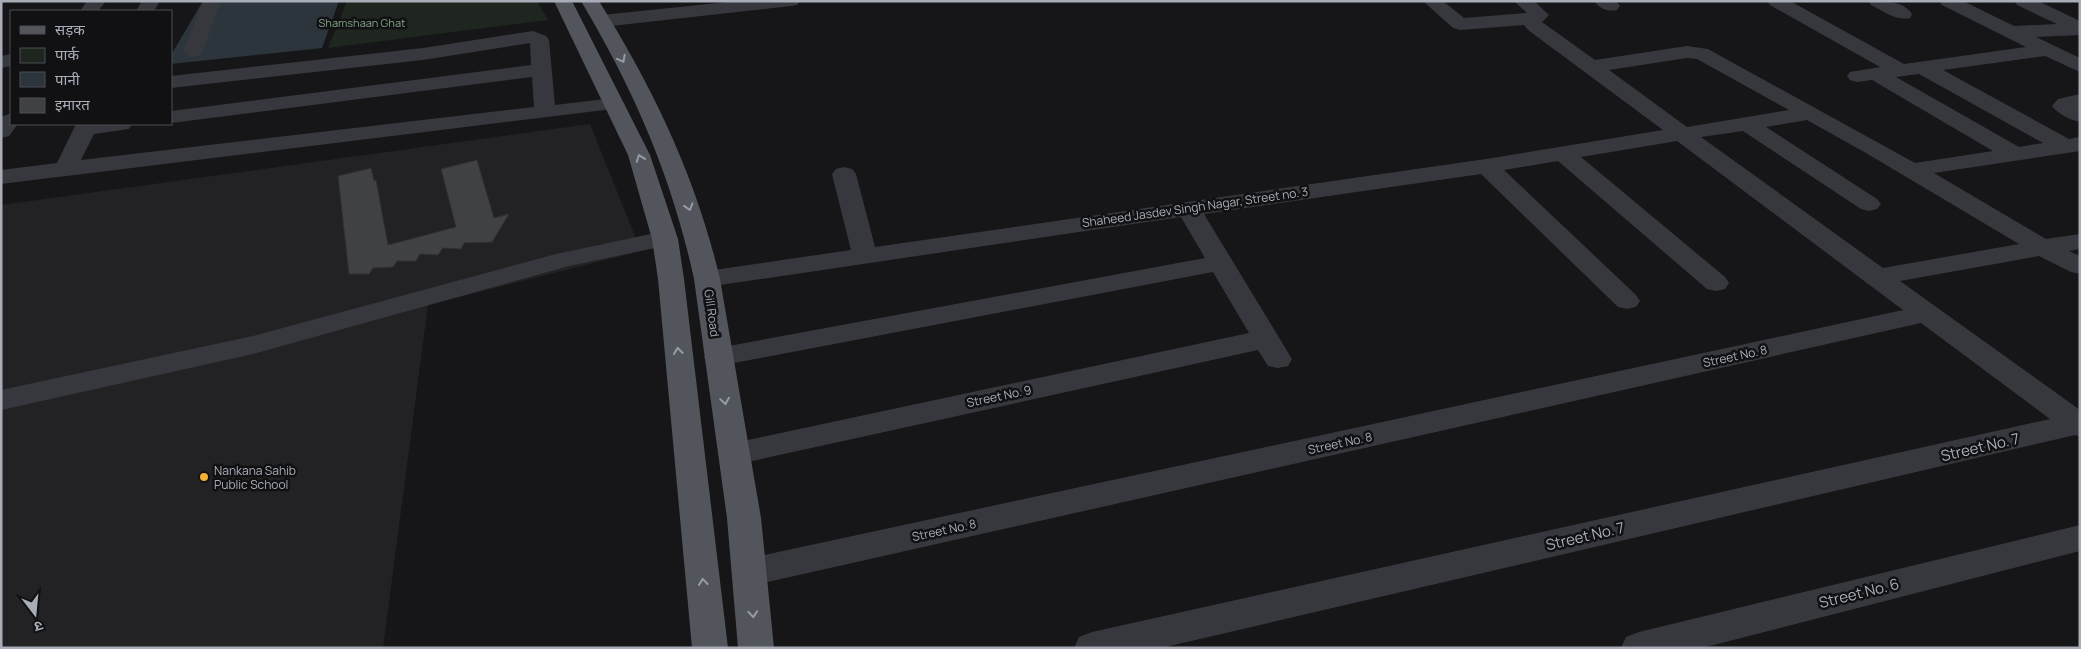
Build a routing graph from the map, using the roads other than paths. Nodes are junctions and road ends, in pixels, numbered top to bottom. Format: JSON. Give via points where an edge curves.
{"nodes":[{"id":1,"x":212,"y":1,"type":"edge"},
{"id":2,"x":563,"y":1,"type":"edge"},
{"id":3,"x":791,"y":1,"type":"edge"},
{"id":4,"x":1432,"y":1,"type":"edge"},
{"id":5,"x":1776,"y":1,"type":"edge"},
{"id":6,"x":1877,"y":1,"type":"edge"},
{"id":7,"x":1948,"y":1,"type":"edge"},
{"id":8,"x":2023,"y":1,"type":"edge"},
{"id":9,"x":1530,"y":10,"type":"edge"},
{"id":10,"x":596,"y":11,"type":"edge"},
{"id":11,"x":1903,"y":14,"type":"dead end"},
{"id":12,"x":2080,"y":28,"type":"edge"},
{"id":13,"x":2011,"y":32,"type":"junction"},
{"id":14,"x":462,"y":48,"type":"junction"},
{"id":15,"x":2048,"y":50,"type":"junction"},
{"id":16,"x":193,"y":51,"type":"dead end"},
{"id":17,"x":2080,"y":66,"type":"edge"},
{"id":18,"x":1591,"y":67,"type":"junction"},
{"id":19,"x":1911,"y":69,"type":"junction"},
{"id":20,"x":542,"y":70,"type":"junction"},
{"id":21,"x":172,"y":82,"type":"edge"},
{"id":22,"x":2080,"y":100,"type":"edge"},
{"id":23,"x":458,"y":102,"type":"junction"},
{"id":24,"x":614,"y":104,"type":"junction"},
{"id":25,"x":545,"y":112,"type":"junction"},
{"id":26,"x":1810,"y":113,"type":"junction"},
{"id":27,"x":2080,"y":116,"type":"edge"},
{"id":28,"x":172,"y":117,"type":"edge"},
{"id":29,"x":10,"y":120,"type":"edge"},
{"id":30,"x":1746,"y":123,"type":"junction"},
{"id":31,"x":104,"y":125,"type":"edge"},
{"id":32,"x":86,"y":126,"type":"edge"},
{"id":33,"x":1,"y":131,"type":"edge"},
{"id":34,"x":1682,"y":134,"type":"junction"},
{"id":35,"x":2073,"y":145,"type":"edge"},
{"id":36,"x":1564,"y":154,"type":"junction"},
{"id":37,"x":2015,"y":154,"type":"junction"},
{"id":38,"x":1486,"y":166,"type":"junction"},
{"id":39,"x":66,"y":169,"type":"junction"},
{"id":40,"x":1911,"y":170,"type":"junction"},
{"id":41,"x":844,"y":174,"type":"dead end"},
{"id":42,"x":1,"y":177,"type":"edge"},
{"id":43,"x":1869,"y":204,"type":"dead end"},
{"id":44,"x":1188,"y":208,"type":"junction"},
{"id":45,"x":665,"y":239,"type":"junction"},
{"id":46,"x":2080,"y":241,"type":"edge"},
{"id":47,"x":2043,"y":248,"type":"junction"},
{"id":48,"x":865,"y":255,"type":"junction"},
{"id":49,"x":1219,"y":263,"type":"junction"},
{"id":50,"x":2080,"y":266,"type":"edge"},
{"id":51,"x":1878,"y":277,"type":"junction"},
{"id":52,"x":708,"y":279,"type":"junction"},
{"id":53,"x":1716,"y":283,"type":"dead end"},
{"id":54,"x":1627,"y":301,"type":"dead end"},
{"id":55,"x":1928,"y":313,"type":"junction"},
{"id":56,"x":718,"y":358,"type":"junction"},
{"id":57,"x":1,"y":400,"type":"edge"},
{"id":58,"x":2079,"y":425,"type":"edge"},
{"id":59,"x":734,"y":454,"type":"junction"},
{"id":60,"x":2080,"y":538,"type":"edge"},
{"id":61,"x":750,"y":572,"type":"junction"},
{"id":62,"x":710,"y":648,"type":"edge"},
{"id":63,"x":756,"y":648,"type":"edge"},
{"id":64,"x":1092,"y":648,"type":"edge"},
{"id":65,"x":1639,"y":648,"type":"edge"}],
"edges":[{"from":1,"to":16,"type":"street"},
{"from":2,"to":24,"type":"main road"},
{"from":3,"to":10,"type":"street"},
{"from":4,"to":9,"type":"street","via":[[1460,24]]},
{"from":5,"to":19,"type":"street"},
{"from":6,"to":11,"type":"street"},
{"from":7,"to":13,"type":"street"},
{"from":8,"to":12,"type":"street"},
{"from":9,"to":18,"type":"street","via":[[1532,24]]},
{"from":10,"to":52,"type":"main road","name":"Gill Road","one_way":true,"via":[[655,122],[687,199]]},
{"from":12,"to":13,"type":"street"},
{"from":13,"to":15,"type":"street"},
{"from":14,"to":20,"type":"street","via":[[533,37],[539,40]]},
{"from":14,"to":21,"type":"street"},
{"from":14,"to":23,"type":"street"},
{"from":15,"to":17,"type":"street"},
{"from":15,"to":19,"type":"street"},
{"from":18,"to":26,"type":"street","via":[[1687,52],[1702,53]]},
{"from":18,"to":34,"type":"street"},
{"from":19,"to":35,"type":"street"},
{"from":19,"to":37,"type":"street","via":[[1867,75]]},
{"from":20,"to":23,"type":"street"},
{"from":20,"to":25,"type":"street"},
{"from":22,"to":27,"type":"street","via":[[2063,106]]},
{"from":23,"to":25,"type":"street"},
{"from":23,"to":28,"type":"street"},
{"from":23,"to":39,"type":"street"},
{"from":24,"to":25,"type":"street"},
{"from":45,"to":24,"type":"main road","one_way":true,"via":[[639,155]]},
{"from":26,"to":30,"type":"street","name":"Shaheed Jasdev Singh Nagar, Street no. 3"},
{"from":26,"to":40,"type":"street"},
{"from":29,"to":33,"type":"street"},
{"from":30,"to":34,"type":"street","name":"Shaheed Jasdev Singh Nagar, Street no. 3"},
{"from":30,"to":43,"type":"street"},
{"from":31,"to":32,"type":"street"},
{"from":32,"to":39,"type":"street"},
{"from":34,"to":36,"type":"street","name":"Shaheed Jasdev Singh Nagar, Street no. 3"},
{"from":34,"to":51,"type":"street"},
{"from":35,"to":37,"type":"street"},
{"from":36,"to":38,"type":"street","name":"Shaheed Jasdev Singh Nagar, Street no. 3"},
{"from":36,"to":53,"type":"street"},
{"from":37,"to":40,"type":"street"},
{"from":38,"to":44,"type":"street","name":"Shaheed Jasdev Singh Nagar, Street no. 3"},
{"from":38,"to":54,"type":"street"},
{"from":39,"to":42,"type":"street"},
{"from":40,"to":47,"type":"street"},
{"from":41,"to":48,"type":"street"},
{"from":44,"to":48,"type":"street","name":"Shaheed Jasdev Singh Nagar, Street no. 3"},
{"from":44,"to":49,"type":"street"},
{"from":45,"to":57,"type":"street","via":[[565,259],[253,345]]},
{"from":62,"to":45,"type":"main road","one_way":true},
{"from":46,"to":47,"type":"street"},
{"from":47,"to":50,"type":"street"},
{"from":47,"to":51,"type":"street"},
{"from":48,"to":52,"type":"street","name":"Shaheed Jasdev Singh Nagar, Street no. 3"},
{"from":49,"to":56,"type":"street"},
{"from":49,"to":59,"type":"street","name":"Street No. 9","via":[[1271,349]]},
{"from":51,"to":55,"type":"street"},
{"from":52,"to":56,"type":"main road","name":"Gill Road"},
{"from":55,"to":58,"type":"street"},
{"from":55,"to":61,"type":"street","name":"Street No. 8"},
{"from":56,"to":59,"type":"main road","name":"Gill Road","one_way":true},
{"from":58,"to":64,"type":"street","name":"Street No. 7"},
{"from":59,"to":61,"type":"main road","name":"Gill Road"},
{"from":60,"to":65,"type":"street","name":"Street No. 6"},
{"from":61,"to":63,"type":"main road","name":"Gill Road","one_way":true}]}
